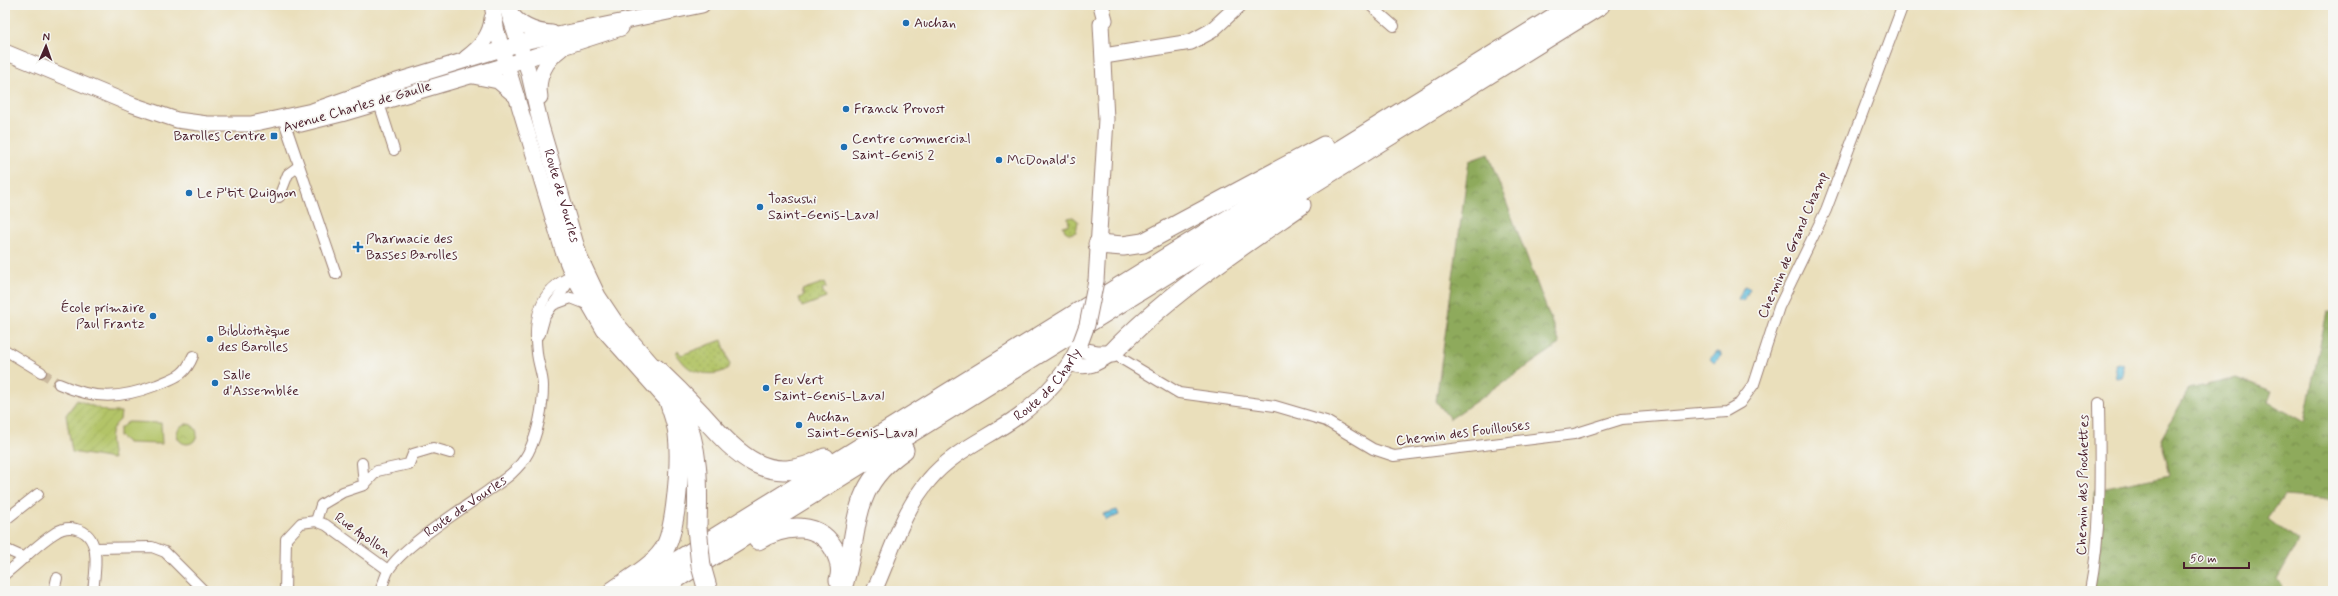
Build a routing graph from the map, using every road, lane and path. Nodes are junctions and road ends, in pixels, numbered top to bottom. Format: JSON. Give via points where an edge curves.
{"nodes":[{"id":1,"x":702,"y":5,"type":"edge"},
{"id":2,"x":1093,"y":5,"type":"edge"},
{"id":3,"x":1101,"y":5,"type":"edge"},
{"id":4,"x":1239,"y":5,"type":"edge"},
{"id":5,"x":1370,"y":5,"type":"edge"},
{"id":6,"x":1574,"y":5,"type":"edge"},
{"id":7,"x":1600,"y":5,"type":"edge"},
{"id":8,"x":1903,"y":5,"type":"edge"},
{"id":9,"x":499,"y":7,"type":"edge"},
{"id":10,"x":663,"y":13,"type":"junction"},
{"id":11,"x":1101,"y":24,"type":"junction"},
{"id":12,"x":1394,"y":26,"type":"dead end"},
{"id":13,"x":565,"y":32,"type":"junction"},
{"id":14,"x":564,"y":47,"type":"junction"},
{"id":15,"x":5,"y":52,"type":"edge"},
{"id":16,"x":513,"y":54,"type":"junction"},
{"id":17,"x":1104,"y":56,"type":"junction"},
{"id":18,"x":459,"y":62,"type":"junction"},
{"id":19,"x":5,"y":64,"type":"edge"},
{"id":20,"x":464,"y":76,"type":"junction"},
{"id":21,"x":440,"y":83,"type":"junction"},
{"id":22,"x":73,"y":86,"type":"junction"},
{"id":23,"x":377,"y":96,"type":"junction"},
{"id":24,"x":518,"y":98,"type":"junction"},
{"id":25,"x":1388,"y":120,"type":"junction"},
{"id":26,"x":1414,"y":120,"type":"junction"},
{"id":27,"x":285,"y":123,"type":"junction"},
{"id":28,"x":541,"y":126,"type":"junction"},
{"id":29,"x":394,"y":150,"type":"dead end"},
{"id":30,"x":299,"y":166,"type":"junction"},
{"id":31,"x":279,"y":197,"type":"dead end"},
{"id":32,"x":566,"y":211,"type":"junction"},
{"id":33,"x":557,"y":232,"type":"junction"},
{"id":34,"x":1098,"y":244,"type":"junction"},
{"id":35,"x":580,"y":258,"type":"junction"},
{"id":36,"x":336,"y":274,"type":"dead end"},
{"id":37,"x":573,"y":276,"type":"junction"},
{"id":38,"x":593,"y":301,"type":"junction"},
{"id":39,"x":552,"y":305,"type":"junction"},
{"id":40,"x":537,"y":345,"type":"junction"},
{"id":41,"x":1078,"y":346,"type":"junction"},
{"id":42,"x":5,"y":350,"type":"edge"},
{"id":43,"x":1112,"y":353,"type":"junction"},
{"id":44,"x":193,"y":356,"type":"dead end"},
{"id":45,"x":1070,"y":363,"type":"junction"},
{"id":46,"x":656,"y":368,"type":"junction"},
{"id":47,"x":41,"y":372,"type":"tunnel mouth"},
{"id":48,"x":59,"y":384,"type":"tunnel mouth"},
{"id":49,"x":978,"y":391,"type":"junction"},
{"id":50,"x":2099,"y":403,"type":"dead end"},
{"id":51,"x":675,"y":407,"type":"junction"},
{"id":52,"x":919,"y":411,"type":"junction"},
{"id":53,"x":1622,"y":419,"type":"joint"},
{"id":54,"x":450,"y":453,"type":"dead end"},
{"id":55,"x":362,"y":463,"type":"dead end"},
{"id":56,"x":364,"y":485,"type":"junction"},
{"id":57,"x":38,"y":494,"type":"dead end"},
{"id":58,"x":5,"y":520,"type":"edge"},
{"id":59,"x":316,"y":521,"type":"junction"},
{"id":60,"x":95,"y":548,"type":"junction"},
{"id":61,"x":5,"y":550,"type":"edge"},
{"id":62,"x":25,"y":558,"type":"junction"},
{"id":63,"x":388,"y":570,"type":"junction"},
{"id":64,"x":5,"y":574,"type":"edge"},
{"id":65,"x":57,"y":578,"type":"dead end"},
{"id":66,"x":678,"y":578,"type":"junction"},
{"id":67,"x":54,"y":591,"type":"edge"},
{"id":68,"x":93,"y":591,"type":"edge"},
{"id":69,"x":204,"y":591,"type":"edge"},
{"id":70,"x":285,"y":591,"type":"edge"},
{"id":71,"x":380,"y":591,"type":"edge"},
{"id":72,"x":613,"y":591,"type":"edge"},
{"id":73,"x":629,"y":591,"type":"edge"},
{"id":74,"x":656,"y":591,"type":"edge"},
{"id":75,"x":708,"y":591,"type":"edge"},
{"id":76,"x":835,"y":591,"type":"edge"},
{"id":77,"x":841,"y":591,"type":"edge"},
{"id":78,"x":874,"y":591,"type":"edge"},
{"id":79,"x":2090,"y":591,"type":"edge"}],
"edges":[{"from":1,"to":10,"type":"street","name":"Avenue Charles de Gaulle"},
{"from":2,"to":11,"type":"street","name":"Route de Charly","via":[[1096,20]]},
{"from":3,"to":11,"type":"street","name":"Route de Charly","via":[[1105,20]]},
{"from":4,"to":17,"type":"street","via":[[1211,31],[1191,42]]},
{"from":5,"to":12,"type":"street"},
{"from":6,"to":25,"type":"highway"},
{"from":7,"to":26,"type":"highway"},
{"from":8,"to":53,"type":"street","name":"Chemin de Grand Champ","via":[[1826,210],[1779,307],[1754,384],[1748,394],[1740,403],[1726,411]]},
{"from":9,"to":13,"type":"street","via":[[532,29],[551,33]]},
{"from":9,"to":16,"type":"street","name":"Route de Vourles"},
{"from":9,"to":18,"type":"street","via":[[486,38],[474,52]]},
{"from":10,"to":13,"type":"street","name":"Avenue Charles de Gaulle"},
{"from":10,"to":14,"type":"street","name":"Avenue Charles de Gaulle"},
{"from":11,"to":17,"type":"street","name":"Route de Charly"},
{"from":13,"to":16,"type":"street","via":[[548,43]]},
{"from":14,"to":16,"type":"street","name":"Avenue Charles de Gaulle"},
{"from":14,"to":28,"type":"street","via":[[548,61],[539,82]]},
{"from":15,"to":22,"type":"street","name":"Avenue Charles de Gaulle"},
{"from":16,"to":18,"type":"street","name":"Avenue Charles de Gaulle"},
{"from":16,"to":20,"type":"street","name":"Avenue Charles de Gaulle"},
{"from":16,"to":21,"type":"street","via":[[463,69]]},
{"from":16,"to":24,"type":"street","name":"Route de Vourles"},
{"from":16,"to":28,"type":"street","name":"Route de Vourles","via":[[534,94]]},
{"from":17,"to":34,"type":"street","name":"Route de Charly","via":[[1106,119]]},
{"from":18,"to":23,"type":"street","name":"Avenue Charles de Gaulle"},
{"from":19,"to":22,"type":"street","name":"Avenue Charles de Gaulle"},
{"from":20,"to":21,"type":"street","name":"Avenue Charles de Gaulle"},
{"from":20,"to":24,"type":"street","via":[[492,79],[507,87]]},
{"from":21,"to":23,"type":"street","name":"Avenue Charles de Gaulle"},
{"from":22,"to":27,"type":"street","name":"Avenue Charles de Gaulle","via":[[148,119],[195,132],[230,135]]},
{"from":23,"to":27,"type":"street","name":"Avenue Charles de Gaulle"},
{"from":23,"to":29,"type":"street"},
{"from":24,"to":33,"type":"street","name":"Route de Vourles"},
{"from":25,"to":34,"type":"highway","via":[[1373,120],[1143,243],[1123,246]]},
{"from":25,"to":52,"type":"highway"},
{"from":26,"to":43,"type":"highway","via":[[1410,133],[1231,254],[1148,317]]},
{"from":26,"to":49,"type":"highway"},
{"from":27,"to":30,"type":"street"},
{"from":28,"to":32,"type":"street","name":"Route de Vourles"},
{"from":30,"to":31,"type":"street","via":[[288,174]]},
{"from":30,"to":36,"type":"street"},
{"from":32,"to":33,"type":"street"},
{"from":32,"to":35,"type":"street","name":"Route de Vourles"},
{"from":33,"to":37,"type":"street","name":"Route de Vourles"},
{"from":34,"to":41,"type":"street","name":"Route de Charly","bridge":true,"via":[[1096,281],[1087,325]]},
{"from":35,"to":37,"type":"street"},
{"from":35,"to":38,"type":"street","name":"Route de Vourles"},
{"from":37,"to":38,"type":"street","via":[[587,283]]},
{"from":37,"to":39,"type":"street","name":"Route de Vourles"},
{"from":37,"to":40,"type":"street","name":"Route de Vourles","via":[[560,281],[549,290],[537,316]]},
{"from":38,"to":39,"type":"street","via":[[571,298]]},
{"from":38,"to":46,"type":"street","name":"Route de Vourles"},
{"from":38,"to":51,"type":"street","name":"Route de Vourles","via":[[604,330]]},
{"from":39,"to":40,"type":"street","name":"Route de Vourles","via":[[545,316]]},
{"from":40,"to":63,"type":"street","name":"Route de Vourles","via":[[543,386],[540,415],[528,454],[515,472],[411,546]]},
{"from":41,"to":43,"type":"street","via":[[1098,353]]},
{"from":41,"to":45,"type":"street","name":"Route de Charly"},
{"from":42,"to":47,"type":"street"},
{"from":43,"to":45,"type":"street","via":[[1089,366]]},
{"from":43,"to":53,"type":"street","name":"Chemin des Fouillouses","via":[[1179,393],[1275,406],[1326,421],[1373,449],[1394,456],[1574,434]]},
{"from":44,"to":48,"type":"street","via":[[188,369],[177,377],[134,394],[98,396]]},
{"from":45,"to":78,"type":"street","name":"Route de Charly","via":[[1042,397],[1017,417],[958,453],[928,480],[905,516]]},
{"from":46,"to":51,"type":"highway"},
{"from":46,"to":52,"type":"highway","via":[[736,451],[756,465],[770,469],[799,470],[903,412]]},
{"from":49,"to":66,"type":"highway"},
{"from":49,"to":77,"type":"highway","via":[[972,404],[894,456],[872,479],[859,507],[848,570]]},
{"from":50,"to":79,"type":"street","name":"Chemin des Piochettes","via":[[2100,481],[2097,554]]},
{"from":51,"to":72,"type":"highway","via":[[679,449],[674,524],[669,540],[649,566]]},
{"from":51,"to":75,"type":"highway","bridge":true,"via":[[694,443],[697,463],[700,566]]},
{"from":52,"to":73,"type":"highway"},
{"from":54,"to":56,"type":"street","via":[[433,448],[413,454],[409,464],[377,471]]},
{"from":55,"to":56,"type":"street"},
{"from":56,"to":59,"type":"street","via":[[343,492],[321,505]]},
{"from":57,"to":58,"type":"street"},
{"from":59,"to":63,"type":"street","name":"Rue Apollon","via":[[346,538]]},
{"from":59,"to":70,"type":"street","name":"Rue Apollon","via":[[301,522],[286,539]]},
{"from":60,"to":62,"type":"street","via":[[83,532],[67,528],[55,533]]},
{"from":60,"to":68,"type":"street"},
{"from":60,"to":69,"type":"street","via":[[152,547],[165,552]]},
{"from":61,"to":62,"type":"street"},
{"from":62,"to":64,"type":"street"},
{"from":63,"to":71,"type":"street","name":"Route de Vourles"},
{"from":65,"to":67,"type":"street"},
{"from":66,"to":74,"type":"highway"},
{"from":66,"to":76,"type":"highway","via":[[688,580],[763,537],[778,531],[803,527],[821,534],[833,546],[840,566]]}]}
